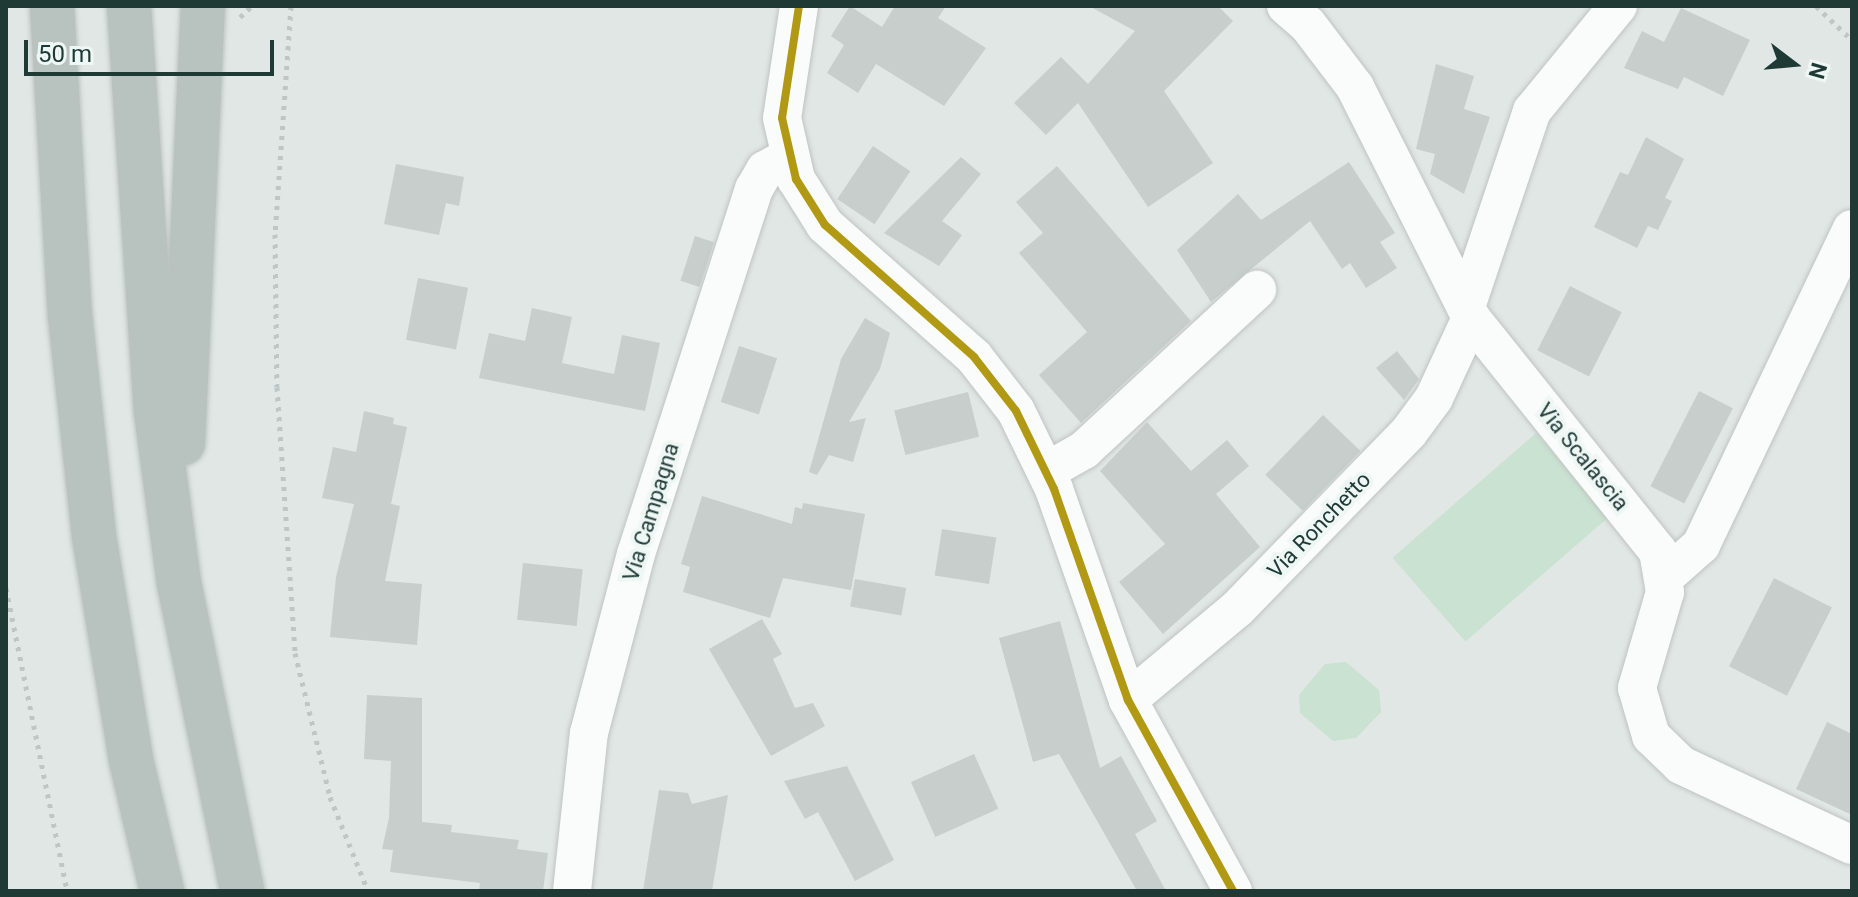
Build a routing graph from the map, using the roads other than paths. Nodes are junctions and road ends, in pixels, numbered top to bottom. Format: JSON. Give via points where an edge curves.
{"nodes":[{"id":1,"x":52,"y":6,"type":"edge"},
{"id":2,"x":129,"y":6,"type":"edge"},
{"id":3,"x":203,"y":6,"type":"edge"},
{"id":4,"x":799,"y":6,"type":"edge"},
{"id":5,"x":1286,"y":6,"type":"edge"},
{"id":6,"x":1618,"y":6,"type":"edge"},
{"id":7,"x":788,"y":157,"type":"junction"},
{"id":8,"x":1852,"y":229,"type":"edge"},
{"id":9,"x":1257,"y":290,"type":"dead end"},
{"id":10,"x":1468,"y":312,"type":"junction"},
{"id":11,"x":1047,"y":471,"type":"junction"},
{"id":12,"x":1666,"y":576,"type":"junction"},
{"id":13,"x":179,"y":583,"type":"junction"},
{"id":14,"x":1128,"y":700,"type":"junction"},
{"id":15,"x":1852,"y":845,"type":"edge"},
{"id":16,"x":162,"y":891,"type":"edge"},
{"id":17,"x":242,"y":891,"type":"edge"},
{"id":18,"x":572,"y":891,"type":"edge"},
{"id":19,"x":1233,"y":891,"type":"edge"}],
"edges":[{"from":1,"to":16,"type":"highway","via":[[70,315],[94,536],[131,760]]},
{"from":2,"to":13,"type":"highway","via":[[156,411]]},
{"from":3,"to":13,"type":"highway"},
{"from":4,"to":7,"type":"street","via":[[783,103]]},
{"from":5,"to":10,"type":"street","name":"Via Scalascia","via":[[1308,25],[1355,87]]},
{"from":6,"to":10,"type":"street","name":"Via Ronchetto","via":[[1532,111]]},
{"from":7,"to":11,"type":"street","via":[[825,225],[937,321],[998,384]]},
{"from":7,"to":18,"type":"street","name":"Via Campagna","via":[[765,170],[754,189],[636,554],[589,733]]},
{"from":8,"to":12,"type":"street","via":[[1701,545]]},
{"from":9,"to":11,"type":"street","via":[[1084,450]]},
{"from":10,"to":12,"type":"street","name":"Via Scalascia","via":[[1643,530],[1658,551]]},
{"from":10,"to":14,"type":"street","name":"Via Ronchetto","via":[[1439,390],[1409,432],[1238,608]]},
{"from":11,"to":14,"type":"street"},
{"from":12,"to":15,"type":"street","via":[[1637,688],[1651,736],[1681,765]]},
{"from":13,"to":17,"type":"highway"},
{"from":14,"to":19,"type":"street"}]}
